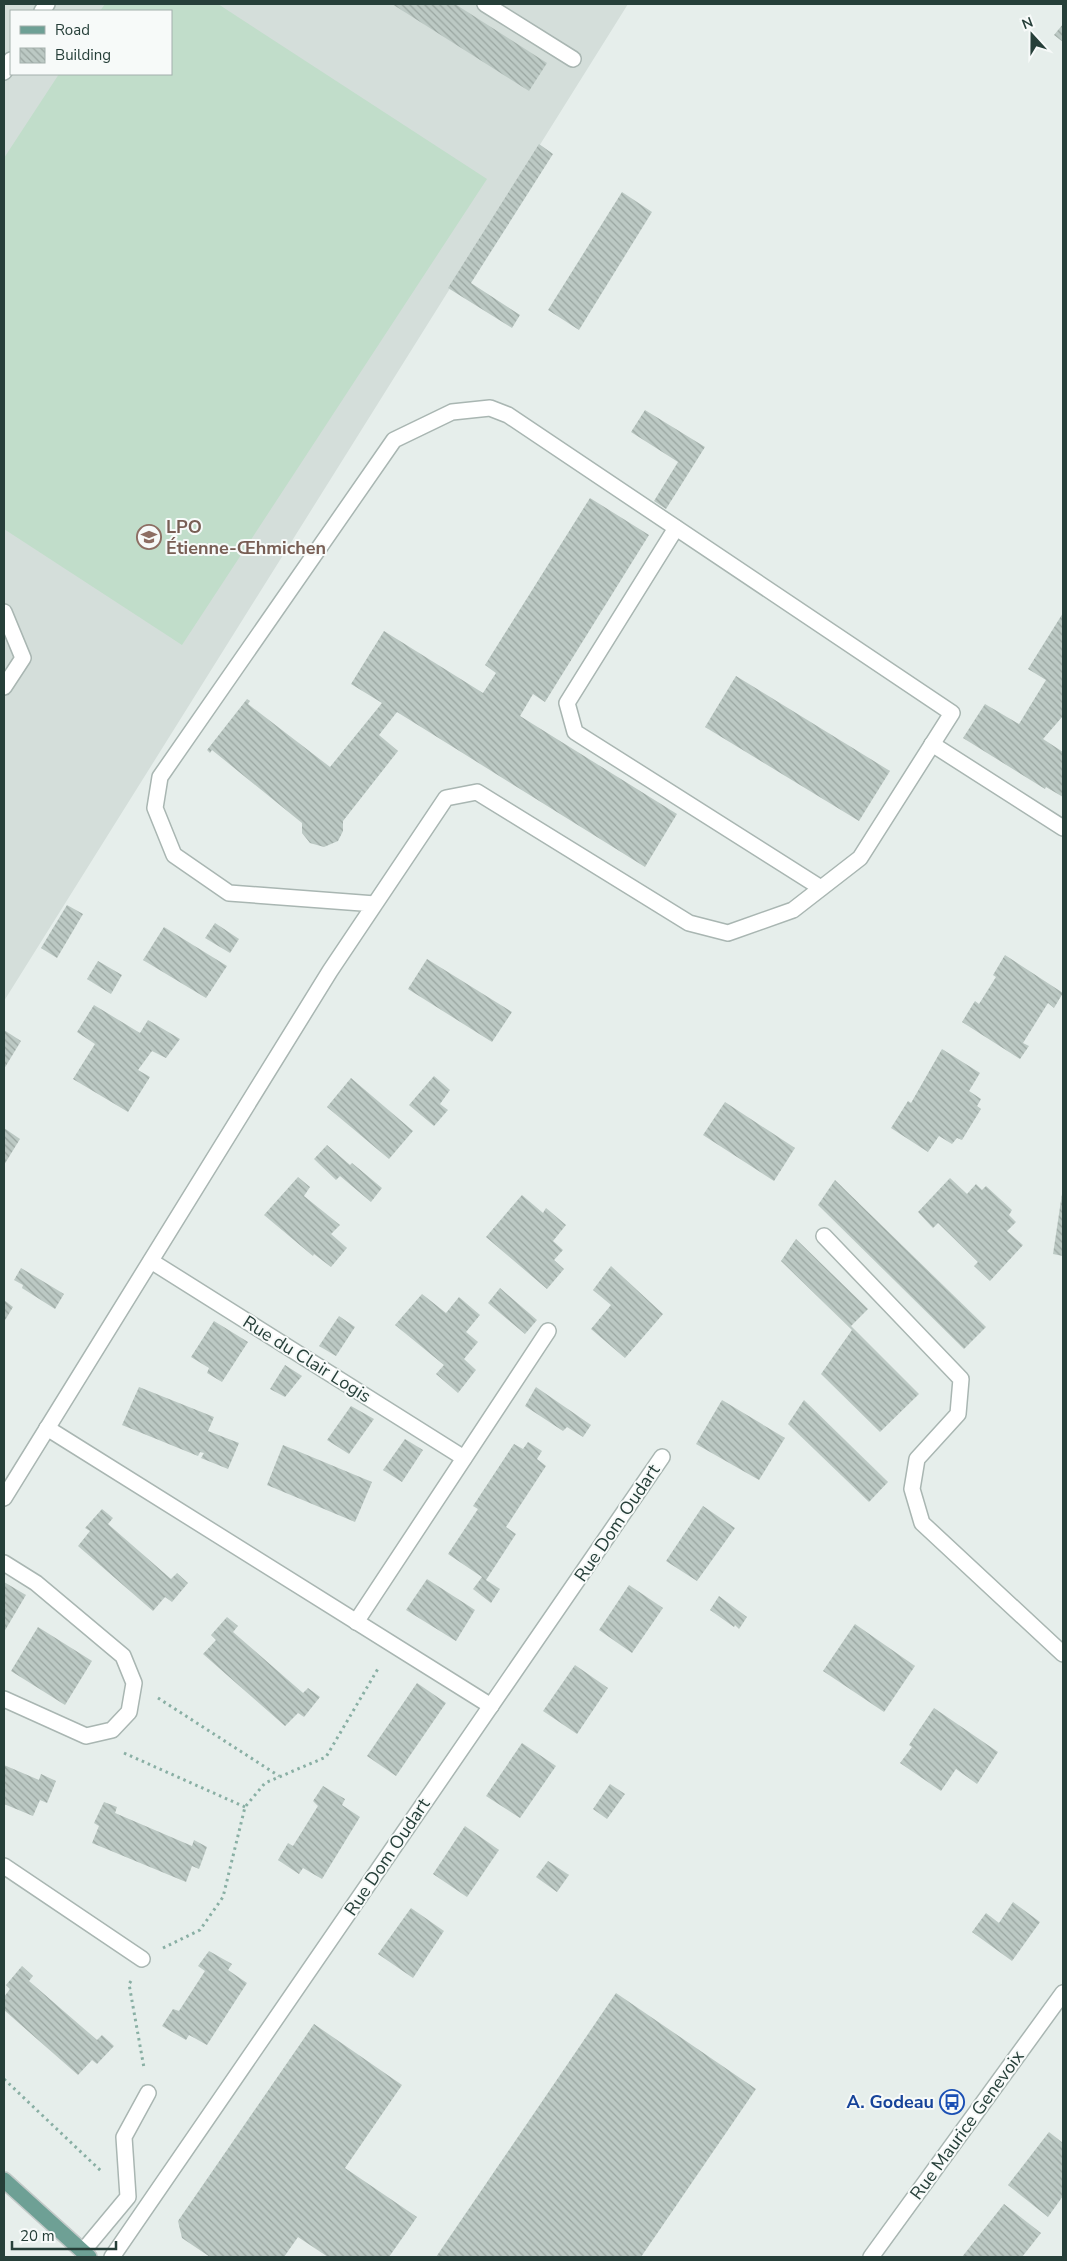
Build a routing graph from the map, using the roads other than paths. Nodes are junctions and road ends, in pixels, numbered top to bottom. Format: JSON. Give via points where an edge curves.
{"nodes":[{"id":1,"x":485,"y":4,"type":"edge"},
{"id":2,"x":573,"y":59,"type":"dead end"},
{"id":3,"x":676,"y":528,"type":"junction"},
{"id":4,"x":4,"y":612,"type":"edge"},
{"id":5,"x":4,"y":687,"type":"edge"},
{"id":6,"x":932,"y":744,"type":"junction"},
{"id":7,"x":1063,"y":828,"type":"edge"},
{"id":8,"x":821,"y":888,"type":"junction"},
{"id":9,"x":375,"y":904,"type":"junction"},
{"id":10,"x":824,"y":1236,"type":"dead end"},
{"id":11,"x":151,"y":1261,"type":"junction"},
{"id":12,"x":548,"y":1331,"type":"dead end"},
{"id":13,"x":47,"y":1428,"type":"junction"},
{"id":14,"x":662,"y":1457,"type":"dead end"},
{"id":15,"x":464,"y":1458,"type":"junction"},
{"id":16,"x":4,"y":1498,"type":"edge"},
{"id":17,"x":4,"y":1563,"type":"edge"},
{"id":18,"x":356,"y":1622,"type":"junction"},
{"id":19,"x":1063,"y":1654,"type":"edge"},
{"id":20,"x":4,"y":1699,"type":"edge"},
{"id":21,"x":491,"y":1706,"type":"junction"},
{"id":22,"x":4,"y":1866,"type":"edge"},
{"id":23,"x":142,"y":1959,"type":"road end"},
{"id":24,"x":1063,"y":1993,"type":"edge"},
{"id":25,"x":148,"y":2093,"type":"road end"},
{"id":26,"x":4,"y":2180,"type":"edge"},
{"id":27,"x":86,"y":2254,"type":"edge"},
{"id":28,"x":112,"y":2257,"type":"edge"},
{"id":29,"x":871,"y":2257,"type":"edge"}],
"edges":[{"from":1,"to":2,"type":"street"},
{"from":3,"to":6,"type":"street","via":[[952,713]]},
{"from":3,"to":8,"type":"street","via":[[567,703],[576,732]]},
{"from":3,"to":9,"type":"street","via":[[508,415],[490,408],[452,412],[394,440],[160,778],[155,808],[174,855],[229,893]]},
{"from":4,"to":5,"type":"street","via":[[23,658]]},
{"from":6,"to":7,"type":"street"},
{"from":6,"to":8,"type":"street","via":[[860,858]]},
{"from":8,"to":9,"type":"street","via":[[793,910],[728,933],[689,923],[477,792],[446,798]]},
{"from":9,"to":11,"type":"street","via":[[330,970]]},
{"from":10,"to":19,"type":"street","via":[[962,1379],[958,1414],[916,1459],[912,1489],[922,1523]]},
{"from":11,"to":13,"type":"street"},
{"from":11,"to":15,"type":"street","name":"Rue du Clair Logis"},
{"from":12,"to":15,"type":"street"},
{"from":13,"to":16,"type":"street"},
{"from":13,"to":18,"type":"street"},
{"from":14,"to":21,"type":"street","name":"Rue Dom Oudart"},
{"from":15,"to":18,"type":"street"},
{"from":17,"to":20,"type":"street","via":[[36,1583],[123,1656],[134,1683],[129,1712],[112,1730],[86,1736]]},
{"from":18,"to":21,"type":"street"},
{"from":21,"to":28,"type":"street","name":"Rue Dom Oudart"},
{"from":22,"to":23,"type":"street"},
{"from":24,"to":29,"type":"street","name":"Rue Maurice Genevoix"},
{"from":25,"to":27,"type":"street","via":[[124,2138],[128,2197]]},
{"from":26,"to":27,"type":"main road"}]}
